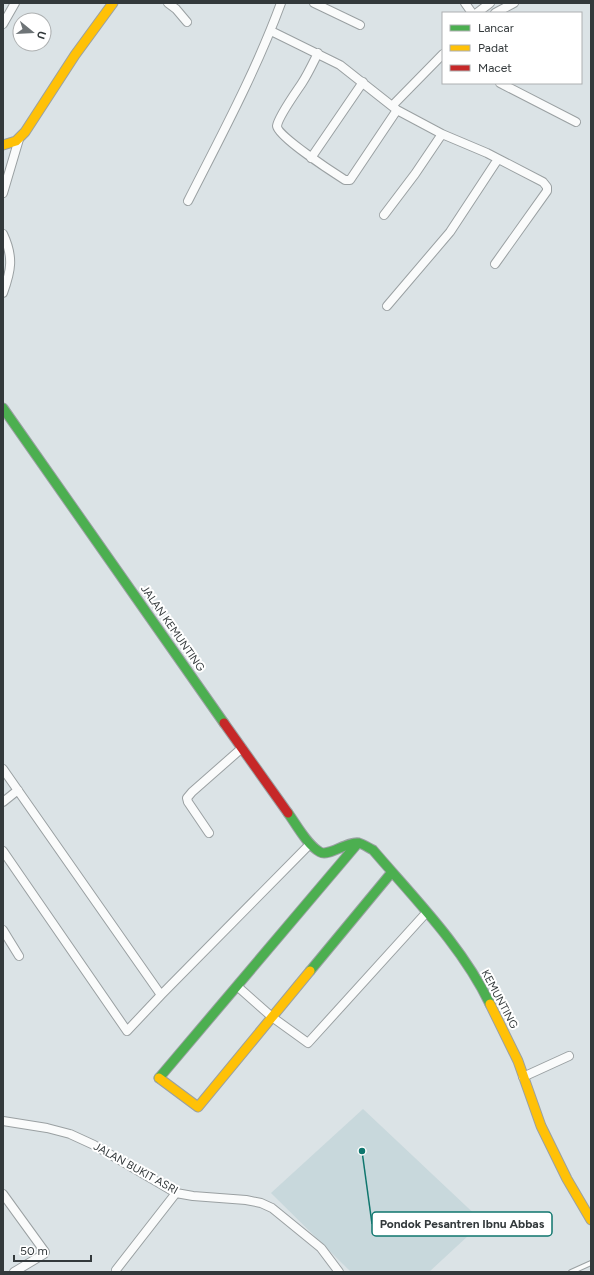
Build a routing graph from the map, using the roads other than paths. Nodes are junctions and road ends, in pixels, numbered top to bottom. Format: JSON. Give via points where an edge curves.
{"nodes":[{"id":1,"x":15,"y":3,"type":"edge"},
{"id":2,"x":113,"y":3,"type":"edge"},
{"id":3,"x":168,"y":3,"type":"edge"},
{"id":4,"x":281,"y":3,"type":"edge"},
{"id":5,"x":314,"y":3,"type":"edge"},
{"id":6,"x":465,"y":3,"type":"edge"},
{"id":7,"x":490,"y":3,"type":"edge"},
{"id":8,"x":514,"y":3,"type":"edge"},
{"id":9,"x":471,"y":12,"type":"edge"},
{"id":10,"x":478,"y":12,"type":"edge"},
{"id":11,"x":497,"y":12,"type":"edge"},
{"id":12,"x":187,"y":22,"type":"dead end"},
{"id":13,"x":3,"y":24,"type":"edge"},
{"id":14,"x":360,"y":25,"type":"dead end"},
{"id":15,"x":271,"y":31,"type":"junction"},
{"id":16,"x":318,"y":53,"type":"junction"},
{"id":17,"x":442,"y":56,"type":"edge"},
{"id":18,"x":363,"y":82,"type":"junction"},
{"id":19,"x":502,"y":84,"type":"edge"},
{"id":20,"x":394,"y":108,"type":"junction"},
{"id":21,"x":576,"y":122,"type":"dead end"},
{"id":22,"x":442,"y":134,"type":"junction"},
{"id":23,"x":19,"y":139,"type":"junction"},
{"id":24,"x":3,"y":145,"type":"edge"},
{"id":25,"x":311,"y":158,"type":"junction"},
{"id":26,"x":498,"y":159,"type":"junction"},
{"id":27,"x":3,"y":193,"type":"edge"},
{"id":28,"x":188,"y":201,"type":"dead end"},
{"id":29,"x":384,"y":215,"type":"dead end"},
{"id":30,"x":3,"y":234,"type":"edge"},
{"id":31,"x":494,"y":264,"type":"dead end"},
{"id":32,"x":3,"y":293,"type":"edge"},
{"id":33,"x":387,"y":306,"type":"dead end"},
{"id":34,"x":3,"y":408,"type":"edge"},
{"id":35,"x":242,"y":748,"type":"junction"},
{"id":36,"x":3,"y":769,"type":"edge"},
{"id":37,"x":18,"y":790,"type":"junction"},
{"id":38,"x":3,"y":802,"type":"edge"},
{"id":39,"x":209,"y":833,"type":"dead end"},
{"id":40,"x":358,"y":843,"type":"junction"},
{"id":41,"x":310,"y":844,"type":"junction"},
{"id":42,"x":3,"y":851,"type":"edge"},
{"id":43,"x":392,"y":872,"type":"junction"},
{"id":44,"x":426,"y":913,"type":"junction"},
{"id":45,"x":3,"y":930,"type":"edge"},
{"id":46,"x":19,"y":956,"type":"dead end"},
{"id":47,"x":237,"y":986,"type":"junction"},
{"id":48,"x":161,"y":996,"type":"junction"},
{"id":49,"x":272,"y":1017,"type":"junction"},
{"id":50,"x":569,"y":1056,"type":"dead end"},
{"id":51,"x":523,"y":1077,"type":"junction"},
{"id":52,"x":3,"y":1121,"type":"edge"},
{"id":53,"x":176,"y":1193,"type":"junction"},
{"id":54,"x":3,"y":1194,"type":"edge"},
{"id":55,"x":591,"y":1220,"type":"edge"},
{"id":56,"x":591,"y":1263,"type":"edge"},
{"id":57,"x":116,"y":1270,"type":"dead end"},
{"id":58,"x":14,"y":1272,"type":"edge"},
{"id":59,"x":340,"y":1272,"type":"edge"},
{"id":60,"x":570,"y":1272,"type":"edge"}],
"edges":[{"from":1,"to":13,"type":"street"},
{"from":2,"to":23,"type":"street"},
{"from":3,"to":12,"type":"street"},
{"from":4,"to":15,"type":"street"},
{"from":5,"to":14,"type":"street"},
{"from":6,"to":9,"type":"street"},
{"from":7,"to":10,"type":"street"},
{"from":8,"to":11,"type":"street"},
{"from":15,"to":16,"type":"street"},
{"from":15,"to":28,"type":"street"},
{"from":16,"to":18,"type":"street"},
{"from":16,"to":25,"type":"street","via":[[277,126],[284,136]]},
{"from":17,"to":20,"type":"street"},
{"from":18,"to":20,"type":"street"},
{"from":18,"to":25,"type":"street"},
{"from":19,"to":21,"type":"street"},
{"from":20,"to":22,"type":"street"},
{"from":20,"to":25,"type":"street","via":[[350,180],[345,180]]},
{"from":22,"to":26,"type":"street"},
{"from":22,"to":29,"type":"street"},
{"from":23,"to":24,"type":"street"},
{"from":23,"to":27,"type":"street"},
{"from":26,"to":31,"type":"street","via":[[543,182],[547,191]]},
{"from":26,"to":33,"type":"street","via":[[450,232]]},
{"from":30,"to":32,"type":"street","via":[[11,260]]},
{"from":34,"to":35,"type":"street","name":"JALAN KEMUNTING"},
{"from":35,"to":39,"type":"street","via":[[187,798]]},
{"from":35,"to":41,"type":"street","name":"JALAN KEMUNTING"},
{"from":36,"to":37,"type":"street"},
{"from":37,"to":38,"type":"street"},
{"from":37,"to":48,"type":"street"},
{"from":40,"to":41,"type":"street","name":"JALAN KEMUNTING","via":[[330,852],[320,852]]},
{"from":40,"to":43,"type":"street","name":"KEMUNTING","via":[[373,850]]},
{"from":40,"to":47,"type":"street"},
{"from":41,"to":48,"type":"street"},
{"from":42,"to":48,"type":"street","via":[[127,1030]]},
{"from":43,"to":44,"type":"street","name":"KEMUNTING"},
{"from":43,"to":49,"type":"street"},
{"from":44,"to":49,"type":"street","via":[[308,1043]]},
{"from":44,"to":51,"type":"street","name":"KEMUNTING","via":[[451,942],[487,998],[518,1060]]},
{"from":45,"to":46,"type":"street"},
{"from":47,"to":49,"type":"street"},
{"from":47,"to":49,"type":"street","via":[[159,1078],[198,1107]]},
{"from":50,"to":51,"type":"street"},
{"from":51,"to":55,"type":"street","name":"KEMUNTING","via":[[541,1126]]},
{"from":52,"to":53,"type":"street","name":"JALAN BUKIT ASRI","via":[[70,1134],[94,1144]]},
{"from":53,"to":57,"type":"street"},
{"from":53,"to":59,"type":"street","name":"JALAN BUKIT ASRI","via":[[246,1200],[272,1208],[321,1248]]},
{"from":54,"to":58,"type":"street","via":[[45,1252]]},
{"from":56,"to":60,"type":"lane"}]}
